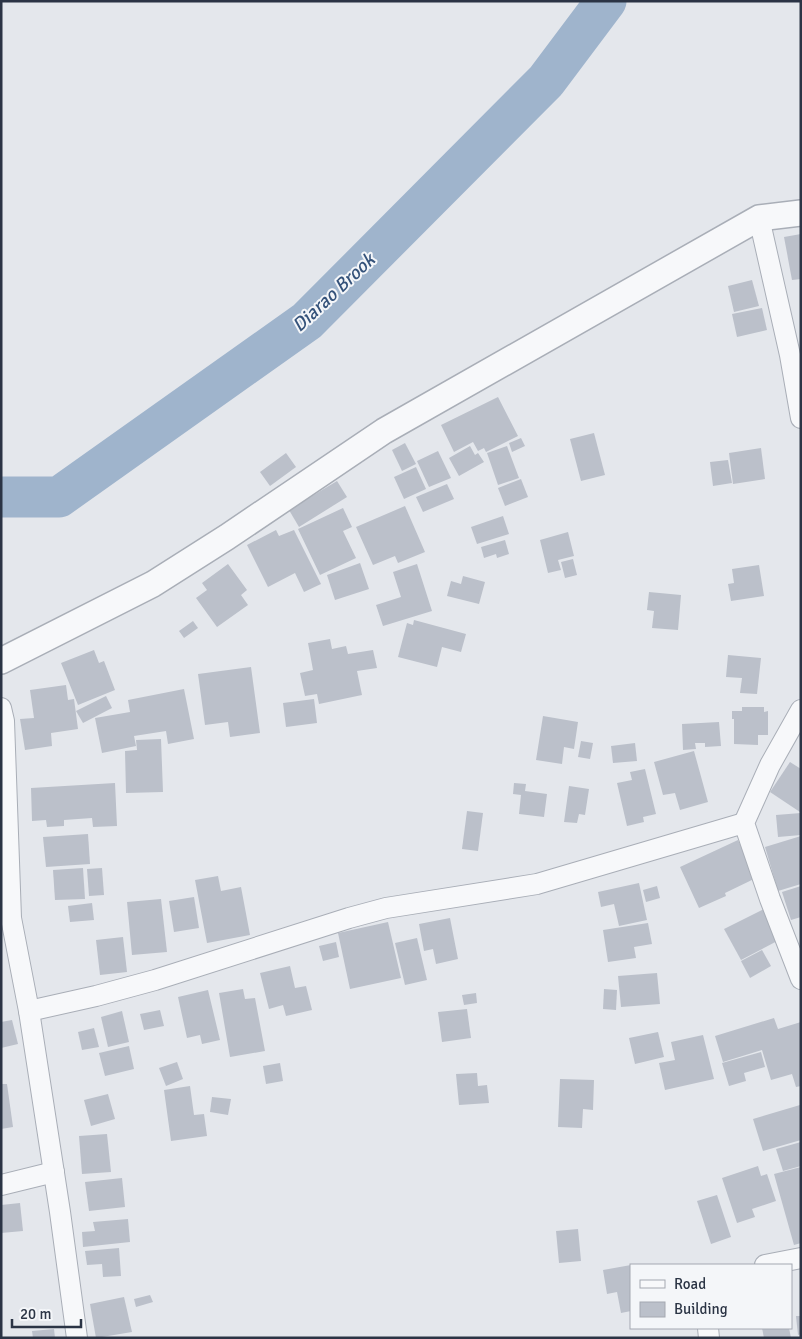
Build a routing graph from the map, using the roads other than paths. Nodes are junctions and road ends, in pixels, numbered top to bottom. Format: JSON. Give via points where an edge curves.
{"nodes":[{"id":1,"x":801,"y":213,"type":"edge"},
{"id":2,"x":759,"y":218,"type":"junction"},
{"id":3,"x":801,"y":418,"type":"edge"},
{"id":4,"x":1,"y":661,"type":"edge"},
{"id":5,"x":1,"y":708,"type":"edge"},
{"id":6,"x":801,"y":710,"type":"edge"},
{"id":7,"x":744,"y":823,"type":"junction"},
{"id":8,"x":6,"y":922,"type":"edge"},
{"id":9,"x":801,"y":979,"type":"edge"},
{"id":10,"x":29,"y":1011,"type":"junction"},
{"id":11,"x":54,"y":1172,"type":"junction"},
{"id":12,"x":1,"y":1185,"type":"edge"},
{"id":13,"x":801,"y":1258,"type":"edge"},
{"id":14,"x":770,"y":1264,"type":"edge"},
{"id":15,"x":77,"y":1338,"type":"edge"}],
"edges":[{"from":1,"to":2,"type":"street"},
{"from":2,"to":3,"type":"street"},
{"from":2,"to":4,"type":"street","via":[[384,431],[154,584]]},
{"from":5,"to":8,"type":"street"},
{"from":6,"to":7,"type":"street","via":[[770,765]]},
{"from":7,"to":9,"type":"street"},
{"from":7,"to":10,"type":"street","via":[[537,884],[386,908],[155,980]]},
{"from":8,"to":10,"type":"street"},
{"from":10,"to":11,"type":"street"},
{"from":11,"to":12,"type":"street"},
{"from":11,"to":15,"type":"street"},
{"from":13,"to":14,"type":"street"}]}
